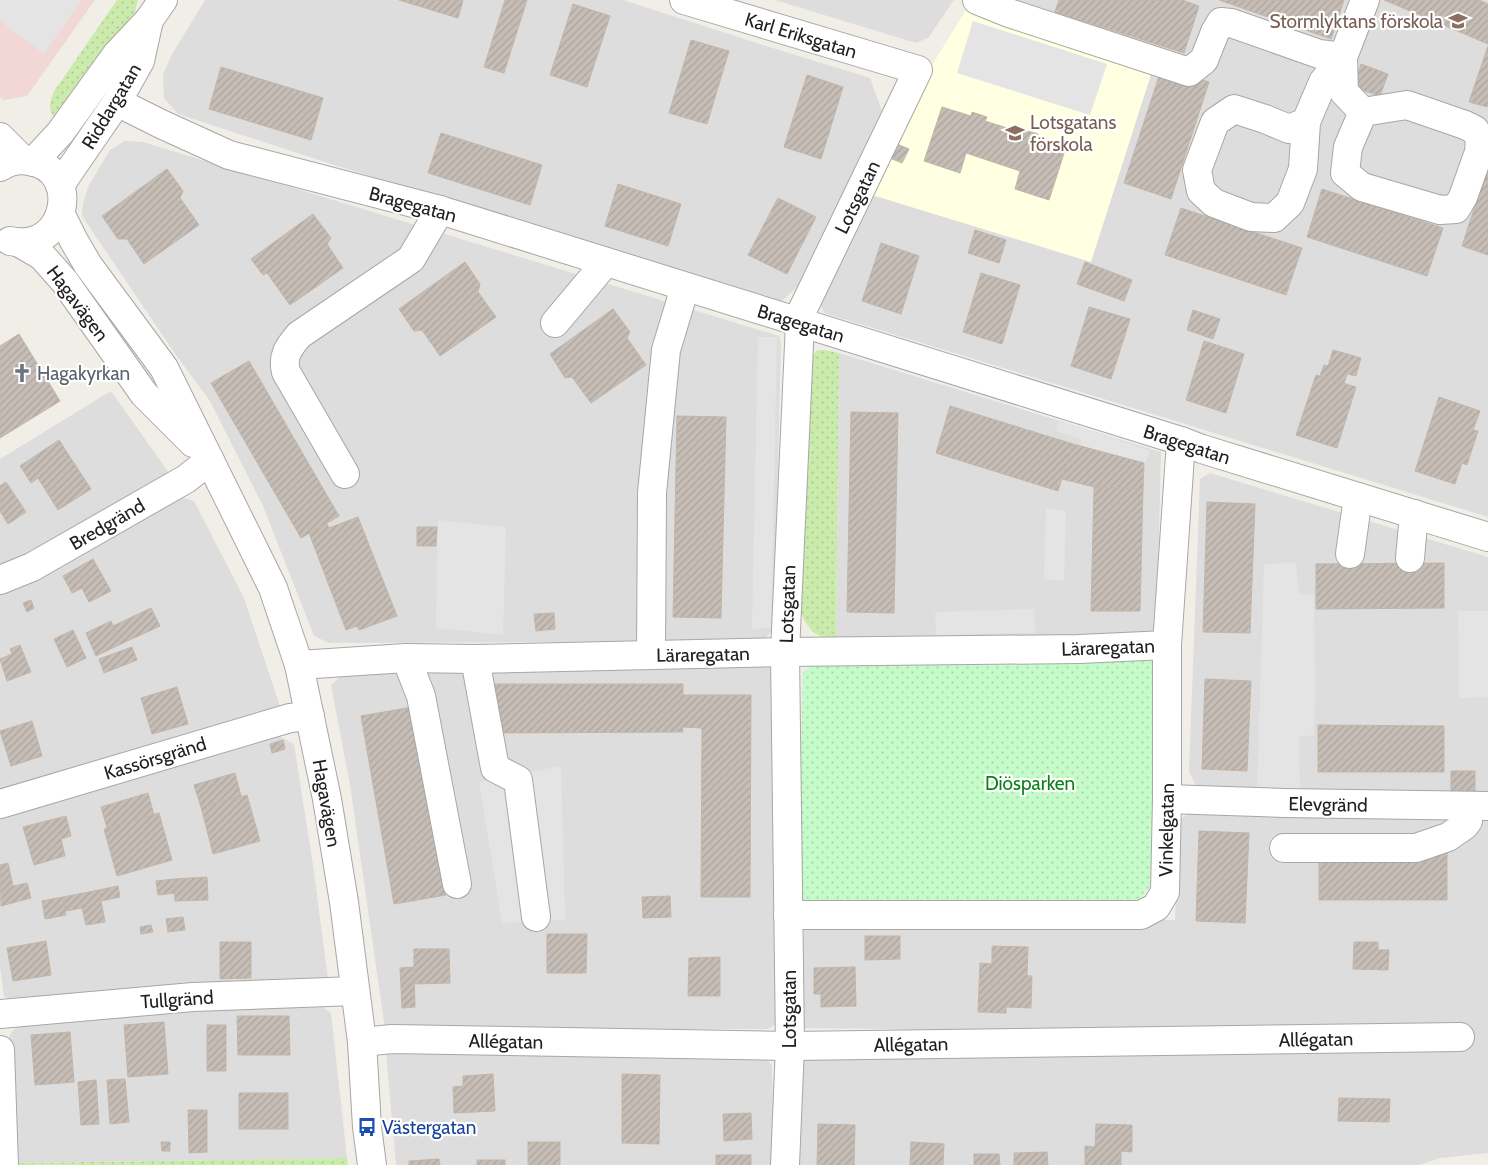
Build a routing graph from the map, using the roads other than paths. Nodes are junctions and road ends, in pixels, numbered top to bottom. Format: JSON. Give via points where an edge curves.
{"nodes":[{"id":1,"x":684,"y":0,"type":"edge"},
{"id":2,"x":977,"y":0,"type":"edge"},
{"id":3,"x":1365,"y":0,"type":"edge"},
{"id":4,"x":156,"y":10,"type":"edge"},
{"id":5,"x":1343,"y":58,"type":"junction"},
{"id":6,"x":918,"y":70,"type":"joint"},
{"id":7,"x":117,"y":102,"type":"junction"},
{"id":8,"x":1363,"y":112,"type":"junction"},
{"id":9,"x":1306,"y":122,"type":"junction"},
{"id":10,"x":0,"y":137,"type":"edge"},
{"id":11,"x":19,"y":163,"type":"edge"},
{"id":12,"x":60,"y":186,"type":"junction"},
{"id":13,"x":440,"y":210,"type":"junction"},
{"id":14,"x":61,"y":215,"type":"junction"},
{"id":15,"x":7,"y":242,"type":"edge"},
{"id":16,"x":606,"y":262,"type":"junction"},
{"id":17,"x":685,"y":287,"type":"junction"},
{"id":18,"x":800,"y":322,"type":"junction"},
{"id":19,"x":555,"y":323,"type":"dead end"},
{"id":20,"x":1181,"y":441,"type":"junction"},
{"id":21,"x":210,"y":460,"type":"junction"},
{"id":22,"x":345,"y":474,"type":"dead end"},
{"id":23,"x":1358,"y":497,"type":"junction"},
{"id":24,"x":1414,"y":514,"type":"junction"},
{"id":25,"x":1488,"y":537,"type":"edge"},
{"id":26,"x":1350,"y":554,"type":"dead end"},
{"id":27,"x":1410,"y":558,"type":"dead end"},
{"id":28,"x":0,"y":580,"type":"edge"},
{"id":29,"x":1167,"y":645,"type":"junction"},
{"id":30,"x":785,"y":652,"type":"junction"},
{"id":31,"x":652,"y":655,"type":"junction"},
{"id":32,"x":406,"y":658,"type":"junction"},
{"id":33,"x":475,"y":659,"type":"junction"},
{"id":34,"x":299,"y":665,"type":"junction"},
{"id":35,"x":310,"y":716,"type":"junction"},
{"id":36,"x":1167,"y":799,"type":"junction"},
{"id":37,"x":0,"y":804,"type":"edge"},
{"id":38,"x":1479,"y":806,"type":"edge"},
{"id":39,"x":1284,"y":848,"type":"dead end"},
{"id":40,"x":457,"y":884,"type":"dead end"},
{"id":41,"x":788,"y":915,"type":"junction"},
{"id":42,"x":536,"y":917,"type":"dead end"},
{"id":43,"x":354,"y":991,"type":"junction"},
{"id":44,"x":0,"y":1014,"type":"edge"},
{"id":45,"x":1460,"y":1037,"type":"dead end"},
{"id":46,"x":362,"y":1042,"type":"junction"},
{"id":47,"x":790,"y":1046,"type":"junction"},
{"id":48,"x":0,"y":1050,"type":"edge"},
{"id":49,"x":4,"y":1165,"type":"edge"},
{"id":50,"x":372,"y":1165,"type":"edge"},
{"id":51,"x":786,"y":1165,"type":"edge"}],
"edges":[{"from":1,"to":6,"type":"street","name":"Karl Eriksgatan"},
{"from":2,"to":5,"type":"street","via":[[1189,72],[1204,60],[1221,22],[1319,54]]},
{"from":3,"to":5,"type":"street"},
{"from":4,"to":7,"type":"street","name":"Riddargatan","via":[[140,61]]},
{"from":4,"to":11,"type":"street","name":"Riddargatan","via":[[116,54],[60,133]]},
{"from":5,"to":8,"type":"street","via":[[1344,92]]},
{"from":5,"to":9,"type":"street","via":[[1323,82]]},
{"from":6,"to":18,"type":"street","name":"Lotsgatan","via":[[801,313]]},
{"from":7,"to":12,"type":"street","name":"Riddargatan"},
{"from":7,"to":13,"type":"street","name":"Bragegatan","via":[[229,155]]},
{"from":8,"to":8,"type":"street","via":[[1406,106],[1475,130],[1480,139],[1479,152],[1456,209],[1440,210],[1362,186],[1346,173],[1348,147]]},
{"from":9,"to":9,"type":"street","via":[[1289,129],[1234,109],[1215,122],[1197,170],[1201,191],[1214,203],[1251,217],[1274,218],[1290,203],[1303,169]]},
{"from":10,"to":11,"type":"street"},
{"from":11,"to":12,"type":"street","via":[[42,165]]},
{"from":12,"to":14,"type":"street","via":[[63,200]]},
{"from":13,"to":16,"type":"street","name":"Bragegatan"},
{"from":13,"to":22,"type":"street","via":[[411,259],[299,335],[290,345],[284,361],[286,372]]},
{"from":14,"to":15,"type":"street","via":[[45,236],[31,242]]},
{"from":14,"to":21,"type":"street","name":"Hagavägen","via":[[88,265],[164,368]]},
{"from":15,"to":21,"type":"street","name":"Hagavägen","via":[[42,256],[65,282],[144,394]]},
{"from":16,"to":17,"type":"street","name":"Bragegatan"},
{"from":16,"to":19,"type":"street"},
{"from":17,"to":18,"type":"street","name":"Bragegatan"},
{"from":17,"to":31,"type":"street","via":[[666,350],[652,493]]},
{"from":18,"to":20,"type":"street","name":"Bragegatan"},
{"from":18,"to":30,"type":"street","name":"Lotsgatan"},
{"from":20,"to":23,"type":"street","name":"Bragegatan"},
{"from":20,"to":29,"type":"street","name":"Vinkelgatan"},
{"from":21,"to":28,"type":"street","name":"Bredgränd","via":[[186,479],[32,567]]},
{"from":21,"to":34,"type":"street","name":"Hagavägen","via":[[274,588]]},
{"from":23,"to":24,"type":"street","name":"Bragegatan"},
{"from":23,"to":26,"type":"street"},
{"from":24,"to":25,"type":"street","name":"Bragegatan"},
{"from":24,"to":27,"type":"street"},
{"from":29,"to":30,"type":"street","name":"Läraregatan"},
{"from":29,"to":36,"type":"street","name":"Vinkelgatan"},
{"from":30,"to":31,"type":"street","name":"Läraregatan"},
{"from":30,"to":41,"type":"street","name":"Lotsgatan"},
{"from":31,"to":33,"type":"street","name":"Läraregatan"},
{"from":32,"to":33,"type":"street","name":"Läraregatan"},
{"from":32,"to":34,"type":"street","name":"Läraregatan"},
{"from":32,"to":40,"type":"street","via":[[420,696]]},
{"from":33,"to":42,"type":"street","via":[[495,768],[518,780]]},
{"from":34,"to":35,"type":"street","name":"Hagavägen"},
{"from":35,"to":37,"type":"street","name":"Kassörsgränd","via":[[290,718]]},
{"from":35,"to":43,"type":"street","name":"Hagavägen","via":[[344,902]]},
{"from":36,"to":38,"type":"street","name":"Elevgränd"},
{"from":36,"to":41,"type":"street","name":"Vinkelgatan","via":[[1165,892],[1156,907],[1141,915]]},
{"from":38,"to":39,"type":"street","via":[[1464,826],[1448,837],[1416,848]]},
{"from":41,"to":47,"type":"street","name":"Lotsgatan"},
{"from":43,"to":44,"type":"street","name":"Tullgränd","via":[[193,997]]},
{"from":43,"to":46,"type":"street","name":"Hagavägen"},
{"from":45,"to":47,"type":"street","name":"Allégatan"},
{"from":46,"to":47,"type":"street","name":"Allégatan","via":[[392,1039]]},
{"from":46,"to":50,"type":"street","name":"Hagavägen"},
{"from":47,"to":51,"type":"street","name":"Lotsgatan"},
{"from":48,"to":49,"type":"street"}]}
